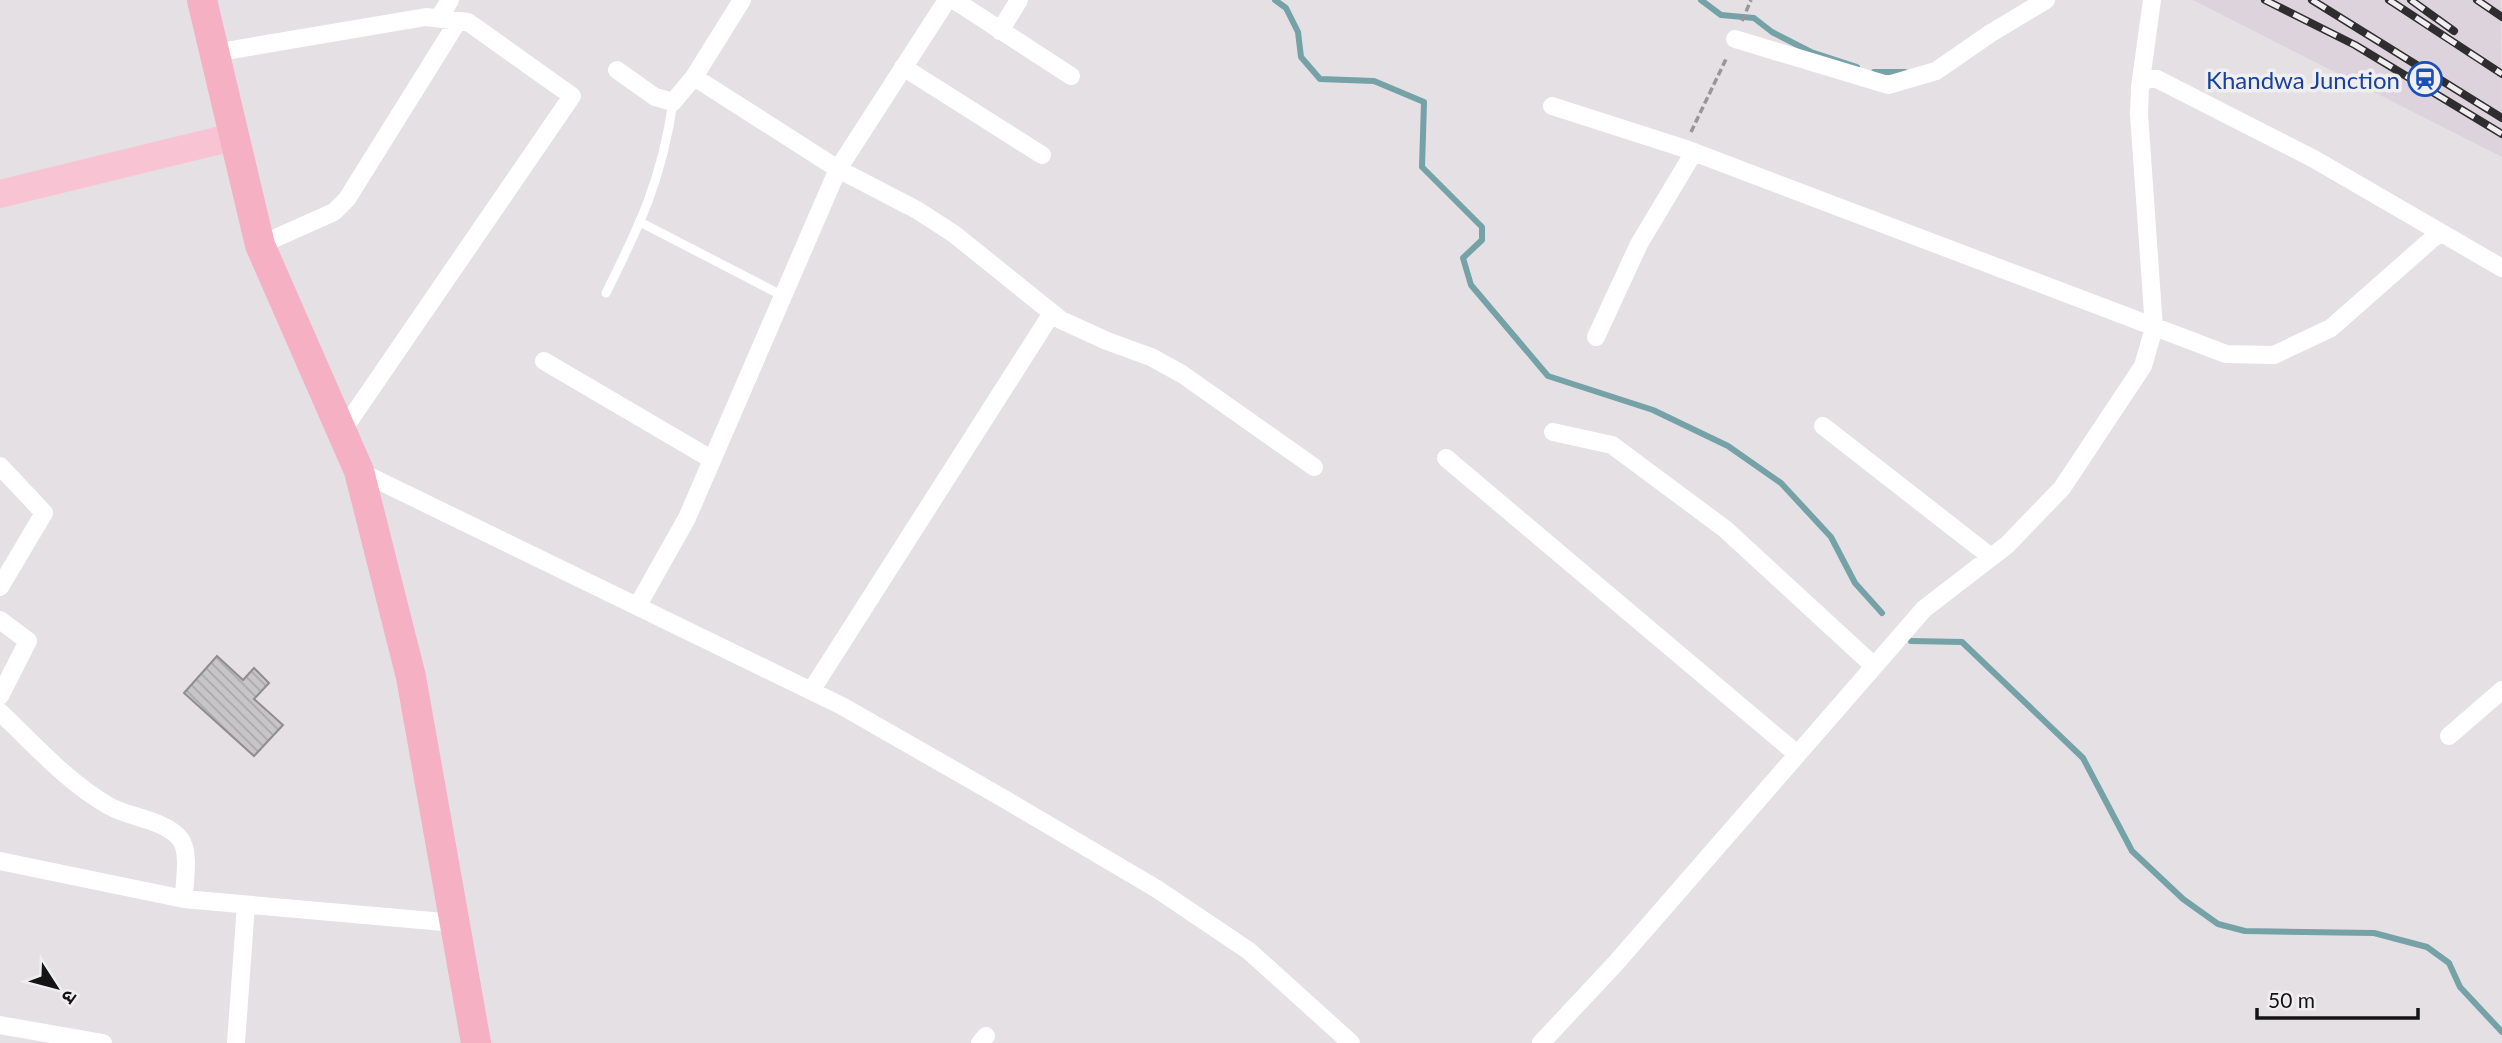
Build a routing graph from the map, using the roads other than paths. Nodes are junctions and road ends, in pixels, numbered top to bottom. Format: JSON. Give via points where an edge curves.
{"nodes":[{"id":1,"x":202,"y":0,"type":"edge"},
{"id":2,"x":416,"y":0,"type":"edge"},
{"id":3,"x":450,"y":0,"type":"edge"},
{"id":4,"x":742,"y":0,"type":"edge"},
{"id":5,"x":947,"y":0,"type":"edge"},
{"id":6,"x":954,"y":0,"type":"edge"},
{"id":7,"x":1018,"y":0,"type":"edge"},
{"id":8,"x":2046,"y":0,"type":"edge"},
{"id":9,"x":2152,"y":0,"type":"edge"},
{"id":10,"x":433,"y":18,"type":"junction"},
{"id":11,"x":458,"y":20,"type":"junction"},
{"id":12,"x":1000,"y":30,"type":"junction"},
{"id":13,"x":1735,"y":40,"type":"road end"},
{"id":14,"x":214,"y":53,"type":"junction"},
{"id":15,"x":903,"y":66,"type":"junction"},
{"id":16,"x":617,"y":70,"type":"dead end"},
{"id":17,"x":1071,"y":76,"type":"dead end"},
{"id":18,"x":694,"y":77,"type":"junction"},
{"id":19,"x":2140,"y":87,"type":"junction"},
{"id":20,"x":673,"y":102,"type":"junction"},
{"id":21,"x":1552,"y":106,"type":"dead end"},
{"id":22,"x":233,"y":137,"type":"junction"},
{"id":23,"x":1689,"y":150,"type":"junction"},
{"id":24,"x":1042,"y":155,"type":"dead end"},
{"id":25,"x":838,"y":169,"type":"junction"},
{"id":26,"x":0,"y":194,"type":"edge"},
{"id":27,"x":640,"y":222,"type":"junction"},
{"id":28,"x":2440,"y":232,"type":"junction"},
{"id":29,"x":260,"y":245,"type":"junction"},
{"id":30,"x":2502,"y":268,"type":"edge"},
{"id":31,"x":606,"y":293,"type":"dead end"},
{"id":32,"x":783,"y":296,"type":"junction"},
{"id":33,"x":1052,"y":313,"type":"junction"},
{"id":34,"x":2154,"y":328,"type":"junction"},
{"id":35,"x":1596,"y":337,"type":"dead end"},
{"id":36,"x":544,"y":361,"type":"dead end"},
{"id":37,"x":1823,"y":426,"type":"dead end"},
{"id":38,"x":343,"y":430,"type":"junction"},
{"id":39,"x":1553,"y":432,"type":"dead end"},
{"id":40,"x":1446,"y":458,"type":"dead end"},
{"id":41,"x":711,"y":460,"type":"junction"},
{"id":42,"x":0,"y":466,"type":"edge"},
{"id":43,"x":1314,"y":467,"type":"dead end"},
{"id":44,"x":359,"y":471,"type":"junction"},
{"id":45,"x":1991,"y":557,"type":"junction"},
{"id":46,"x":0,"y":587,"type":"edge"},
{"id":47,"x":638,"y":605,"type":"junction"},
{"id":48,"x":0,"y":620,"type":"edge"},
{"id":49,"x":1874,"y":666,"type":"junction"},
{"id":50,"x":2502,"y":690,"type":"edge"},
{"id":51,"x":811,"y":691,"type":"junction"},
{"id":52,"x":0,"y":695,"type":"edge"},
{"id":53,"x":0,"y":712,"type":"edge"},
{"id":54,"x":2449,"y":736,"type":"dead end"},
{"id":55,"x":1797,"y":754,"type":"junction"},
{"id":56,"x":0,"y":861,"type":"edge"},
{"id":57,"x":184,"y":898,"type":"junction"},
{"id":58,"x":246,"y":905,"type":"junction"},
{"id":59,"x":455,"y":923,"type":"junction"},
{"id":60,"x":0,"y":1025,"type":"edge"},
{"id":61,"x":103,"y":1043,"type":"edge"},
{"id":62,"x":236,"y":1043,"type":"edge"},
{"id":63,"x":476,"y":1043,"type":"edge"},
{"id":64,"x":1351,"y":1043,"type":"edge"},
{"id":65,"x":1541,"y":1043,"type":"edge"}],
"edges":[{"from":1,"to":14,"type":"highway"},
{"from":2,"to":10,"type":"street"},
{"from":3,"to":10,"type":"street"},
{"from":4,"to":18,"type":"street"},
{"from":5,"to":15,"type":"street"},
{"from":6,"to":12,"type":"street"},
{"from":7,"to":12,"type":"street"},
{"from":8,"to":13,"type":"street","via":[[1936,71],[1888,85]]},
{"from":9,"to":19,"type":"street"},
{"from":10,"to":11,"type":"street"},
{"from":10,"to":14,"type":"street"},
{"from":11,"to":29,"type":"street","via":[[347,199],[334,212]]},
{"from":11,"to":38,"type":"street","via":[[468,22],[572,96]]},
{"from":12,"to":17,"type":"street"},
{"from":14,"to":22,"type":"highway"},
{"from":15,"to":24,"type":"street"},
{"from":15,"to":25,"type":"street"},
{"from":16,"to":20,"type":"street","via":[[654,97]]},
{"from":18,"to":20,"type":"street"},
{"from":18,"to":25,"type":"street"},
{"from":19,"to":28,"type":"street","via":[[2145,79],[2157,79],[2314,159]]},
{"from":19,"to":34,"type":"street"},
{"from":20,"to":27,"type":"lane","via":[[666,152]]},
{"from":21,"to":23,"type":"street"},
{"from":22,"to":26,"type":"main road"},
{"from":22,"to":29,"type":"highway"},
{"from":23,"to":34,"type":"street"},
{"from":23,"to":35,"type":"street"},
{"from":25,"to":32,"type":"street"},
{"from":25,"to":33,"type":"street","via":[[954,234]]},
{"from":27,"to":31,"type":"lane"},
{"from":27,"to":32,"type":"lane"},
{"from":28,"to":30,"type":"street"},
{"from":28,"to":34,"type":"street","via":[[2331,328],[2274,355],[2226,354]]},
{"from":29,"to":38,"type":"highway"},
{"from":32,"to":41,"type":"street"},
{"from":33,"to":43,"type":"street","via":[[1182,374]]},
{"from":33,"to":51,"type":"street"},
{"from":34,"to":45,"type":"street","via":[[2143,366],[2062,488]]},
{"from":36,"to":41,"type":"street"},
{"from":37,"to":45,"type":"street"},
{"from":38,"to":44,"type":"highway"},
{"from":39,"to":49,"type":"street","via":[[1612,445],[1725,529]]},
{"from":40,"to":55,"type":"street"},
{"from":41,"to":47,"type":"street","via":[[687,518]]},
{"from":42,"to":46,"type":"street","via":[[44,513]]},
{"from":44,"to":47,"type":"street"},
{"from":44,"to":59,"type":"highway","via":[[411,677]]},
{"from":45,"to":49,"type":"street","via":[[1924,609]]},
{"from":47,"to":51,"type":"street"},
{"from":48,"to":52,"type":"street","via":[[28,641]]},
{"from":49,"to":55,"type":"street"},
{"from":50,"to":54,"type":"street"},
{"from":51,"to":64,"type":"street","via":[[1157,889],[1249,951]]},
{"from":53,"to":57,"type":"street","via":[[94,797],[173,832],[184,849]]},
{"from":55,"to":65,"type":"street"},
{"from":56,"to":57,"type":"street"},
{"from":57,"to":58,"type":"street"},
{"from":58,"to":59,"type":"street"},
{"from":58,"to":62,"type":"street"},
{"from":59,"to":63,"type":"highway"},
{"from":60,"to":61,"type":"street"}]}
